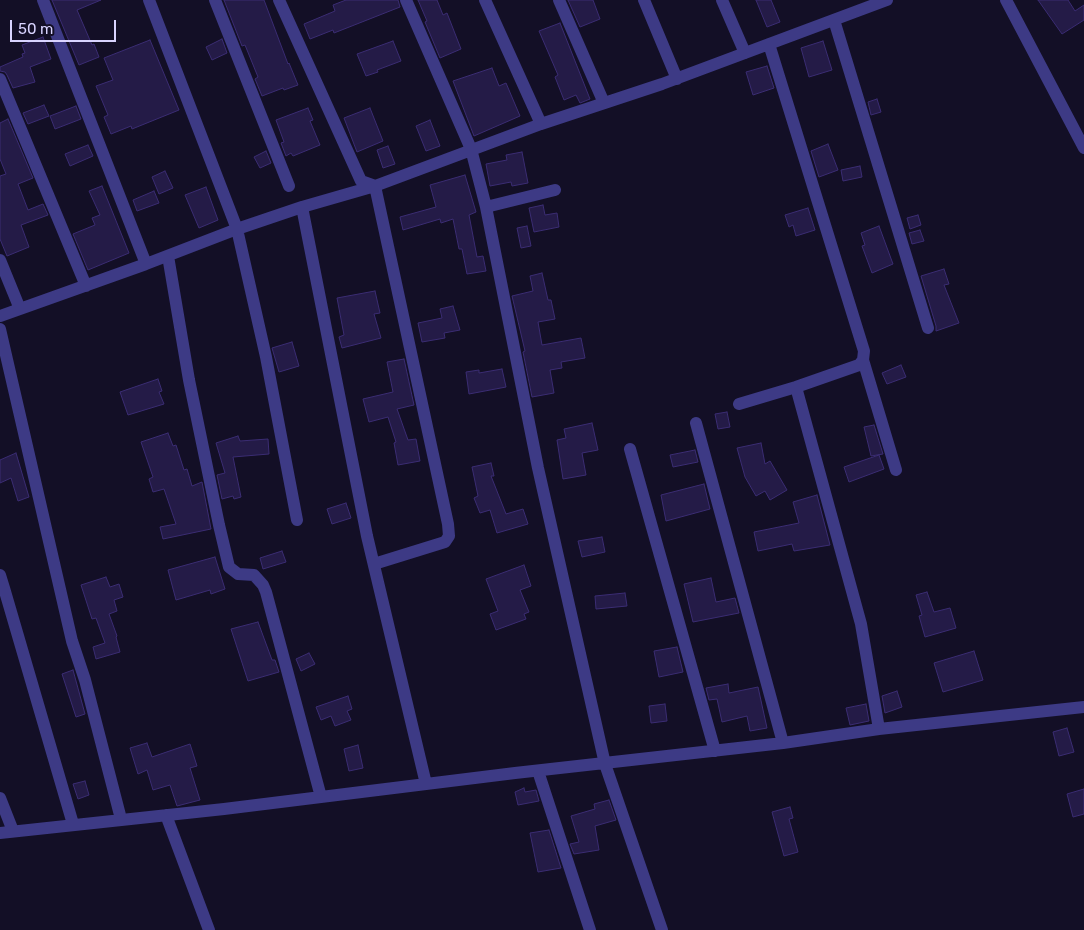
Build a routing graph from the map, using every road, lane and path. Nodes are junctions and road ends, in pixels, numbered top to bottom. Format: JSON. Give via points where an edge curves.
{"nodes":[{"id":1,"x":42,"y":0,"type":"edge"},
{"id":2,"x":149,"y":0,"type":"edge"},
{"id":3,"x":215,"y":0,"type":"edge"},
{"id":4,"x":279,"y":0,"type":"edge"},
{"id":5,"x":406,"y":0,"type":"edge"},
{"id":6,"x":485,"y":0,"type":"edge"},
{"id":7,"x":558,"y":0,"type":"edge"},
{"id":8,"x":644,"y":0,"type":"edge"},
{"id":9,"x":722,"y":0,"type":"edge"},
{"id":10,"x":887,"y":0,"type":"edge"},
{"id":11,"x":1006,"y":0,"type":"edge"},
{"id":12,"x":834,"y":20,"type":"junction"},
{"id":13,"x":769,"y":44,"type":"junction"},
{"id":14,"x":745,"y":53,"type":"junction"},
{"id":15,"x":0,"y":79,"type":"edge"},
{"id":16,"x":677,"y":79,"type":"junction"},
{"id":17,"x":604,"y":103,"type":"junction"},
{"id":18,"x":541,"y":124,"type":"junction"},
{"id":19,"x":1084,"y":148,"type":"edge"},
{"id":20,"x":471,"y":149,"type":"junction"},
{"id":21,"x":289,"y":186,"type":"dead end"},
{"id":22,"x":375,"y":186,"type":"junction"},
{"id":23,"x":555,"y":190,"type":"dead end"},
{"id":24,"x":302,"y":207,"type":"junction"},
{"id":25,"x":486,"y":207,"type":"junction"},
{"id":26,"x":237,"y":228,"type":"junction"},
{"id":27,"x":168,"y":256,"type":"junction"},
{"id":28,"x":0,"y":260,"type":"edge"},
{"id":29,"x":146,"y":264,"type":"junction"},
{"id":30,"x":86,"y":286,"type":"junction"},
{"id":31,"x":20,"y":309,"type":"junction"},
{"id":32,"x":0,"y":316,"type":"edge"},
{"id":33,"x":928,"y":328,"type":"dead end"},
{"id":34,"x":0,"y":329,"type":"edge"},
{"id":35,"x":863,"y":360,"type":"junction"},
{"id":36,"x":796,"y":387,"type":"junction"},
{"id":37,"x":739,"y":404,"type":"dead end"},
{"id":38,"x":696,"y":423,"type":"dead end"},
{"id":39,"x":630,"y":449,"type":"dead end"},
{"id":40,"x":896,"y":470,"type":"dead end"},
{"id":41,"x":297,"y":520,"type":"dead end"},
{"id":42,"x":374,"y":564,"type":"junction"},
{"id":43,"x":0,"y":575,"type":"edge"},
{"id":44,"x":2,"y":588,"type":"edge"},
{"id":45,"x":1084,"y":707,"type":"edge"},
{"id":46,"x":879,"y":729,"type":"junction"},
{"id":47,"x":783,"y":743,"type":"junction"},
{"id":48,"x":715,"y":751,"type":"junction"},
{"id":49,"x":606,"y":764,"type":"junction"},
{"id":50,"x":538,"y":771,"type":"junction"},
{"id":51,"x":426,"y":784,"type":"junction"},
{"id":52,"x":321,"y":796,"type":"junction"},
{"id":53,"x":0,"y":798,"type":"edge"},
{"id":54,"x":166,"y":814,"type":"junction"},
{"id":55,"x":121,"y":819,"type":"junction"},
{"id":56,"x":73,"y":824,"type":"junction"},
{"id":57,"x":6,"y":832,"type":"edge"},
{"id":58,"x":209,"y":930,"type":"edge"},
{"id":59,"x":590,"y":930,"type":"edge"},
{"id":60,"x":662,"y":930,"type":"edge"}],
"edges":[{"from":1,"to":29,"type":"street"},
{"from":2,"to":26,"type":"street"},
{"from":3,"to":21,"type":"street"},
{"from":4,"to":22,"type":"street","via":[[360,181]]},
{"from":5,"to":20,"type":"street"},
{"from":6,"to":18,"type":"street"},
{"from":7,"to":17,"type":"street"},
{"from":8,"to":16,"type":"street"},
{"from":9,"to":14,"type":"street"},
{"from":10,"to":12,"type":"street"},
{"from":11,"to":19,"type":"street"},
{"from":12,"to":13,"type":"street"},
{"from":12,"to":33,"type":"street"},
{"from":13,"to":14,"type":"street"},
{"from":13,"to":35,"type":"street","via":[[864,350]]},
{"from":14,"to":16,"type":"street"},
{"from":15,"to":30,"type":"street"},
{"from":16,"to":17,"type":"street"},
{"from":17,"to":18,"type":"street"},
{"from":18,"to":20,"type":"street"},
{"from":20,"to":22,"type":"street"},
{"from":20,"to":25,"type":"street"},
{"from":22,"to":24,"type":"street"},
{"from":22,"to":42,"type":"street","via":[[449,536],[445,542]]},
{"from":23,"to":25,"type":"street"},
{"from":24,"to":26,"type":"street"},
{"from":24,"to":42,"type":"street"},
{"from":25,"to":49,"type":"street","via":[[538,468]]},
{"from":26,"to":27,"type":"street"},
{"from":26,"to":41,"type":"street"},
{"from":27,"to":29,"type":"street"},
{"from":27,"to":52,"type":"street","via":[[189,380],[229,567],[238,574],[254,575],[266,592]]},
{"from":28,"to":31,"type":"street"},
{"from":29,"to":30,"type":"street"},
{"from":30,"to":31,"type":"street"},
{"from":31,"to":32,"type":"street"},
{"from":34,"to":55,"type":"street","via":[[72,641]]},
{"from":35,"to":36,"type":"street","via":[[859,365]]},
{"from":35,"to":40,"type":"street"},
{"from":36,"to":37,"type":"street"},
{"from":36,"to":46,"type":"street","via":[[861,624]]},
{"from":38,"to":47,"type":"street"},
{"from":39,"to":48,"type":"street"},
{"from":42,"to":51,"type":"street"},
{"from":43,"to":44,"type":"street"},
{"from":44,"to":56,"type":"street"},
{"from":45,"to":46,"type":"street"},
{"from":46,"to":47,"type":"street"},
{"from":47,"to":48,"type":"street"},
{"from":48,"to":49,"type":"street"},
{"from":49,"to":50,"type":"street"},
{"from":49,"to":60,"type":"street"},
{"from":50,"to":51,"type":"street"},
{"from":50,"to":59,"type":"street"},
{"from":51,"to":52,"type":"street"},
{"from":52,"to":54,"type":"street"},
{"from":53,"to":57,"type":"street"},
{"from":54,"to":55,"type":"street"},
{"from":54,"to":58,"type":"street"},
{"from":55,"to":56,"type":"street"},
{"from":56,"to":57,"type":"street"}]}
